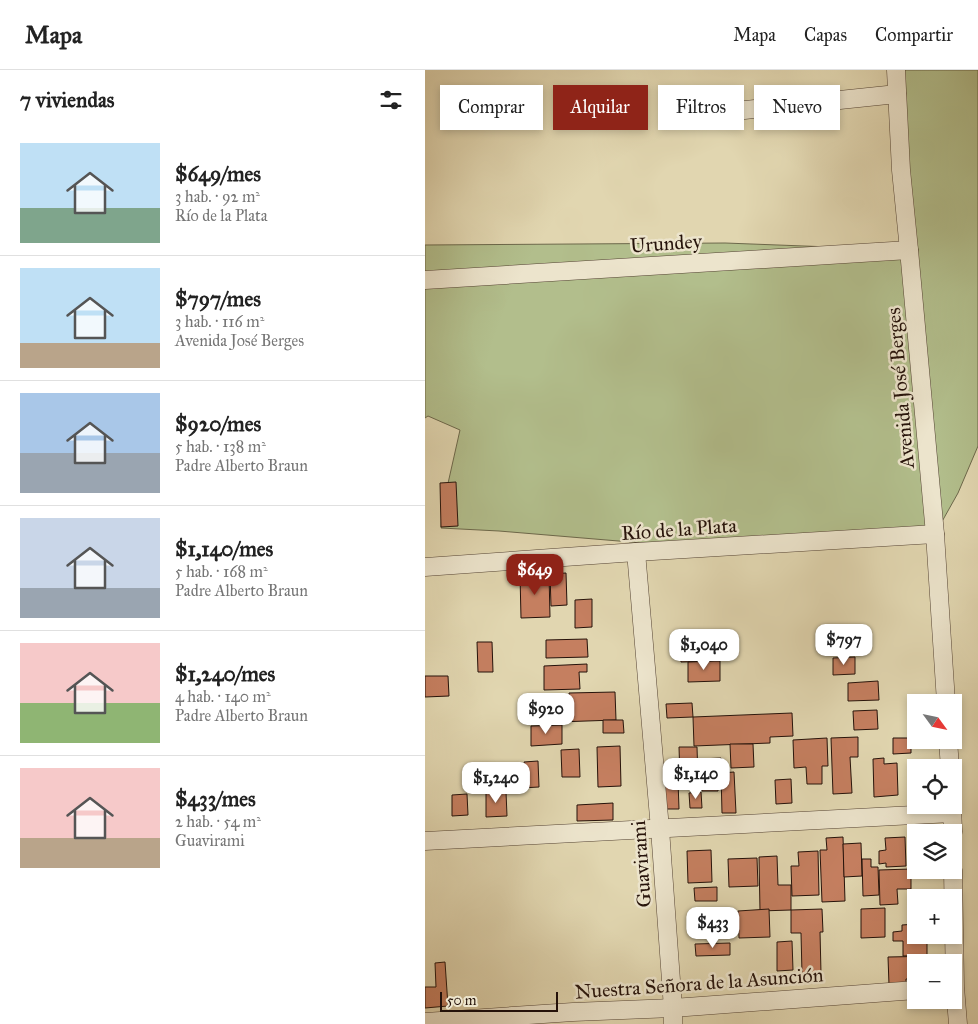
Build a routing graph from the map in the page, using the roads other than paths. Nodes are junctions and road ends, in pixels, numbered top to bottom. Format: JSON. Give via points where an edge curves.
{"nodes":[{"id":1,"x":896,"y":70,"type":"edge"},
{"id":2,"x":897,"y":94,"type":"junction"},
{"id":3,"x":744,"y":110,"type":"edge"},
{"id":4,"x":909,"y":250,"type":"junction"},
{"id":5,"x":425,"y":280,"type":"edge"},
{"id":6,"x":935,"y":534,"type":"junction"},
{"id":7,"x":636,"y":552,"type":"junction"},
{"id":8,"x":425,"y":567,"type":"edge"},
{"id":9,"x":945,"y":694,"type":"edge"},
{"id":10,"x":907,"y":812,"type":"edge"},
{"id":11,"x":660,"y":829,"type":"junction"},
{"id":12,"x":425,"y":841,"type":"edge"},
{"id":13,"x":953,"y":879,"type":"edge"},
{"id":14,"x":954,"y":954,"type":"edge"},
{"id":15,"x":907,"y":991,"type":"edge"},
{"id":16,"x":957,"y":1009,"type":"edge"},
{"id":17,"x":673,"y":1016,"type":"edge"},
{"id":18,"x":425,"y":1022,"type":"edge"},
{"id":19,"x":958,"y":1024,"type":"edge"}],
"edges":[{"from":1,"to":2,"type":"street","name":"Avenida José Berges"},
{"from":2,"to":3,"type":"street"},
{"from":2,"to":4,"type":"street","name":"Avenida José Berges"},
{"from":4,"to":5,"type":"street","name":"Urundey"},
{"from":4,"to":6,"type":"street","name":"Avenida José Berges"},
{"from":6,"to":7,"type":"street","name":"Río de la Plata"},
{"from":6,"to":9,"type":"street","name":"Avenida José Berges"},
{"from":7,"to":8,"type":"street","name":"Río de la Plata"},
{"from":7,"to":11,"type":"street","name":"Guavirami"},
{"from":10,"to":11,"type":"street"},
{"from":11,"to":12,"type":"street"},
{"from":11,"to":17,"type":"street","name":"Guavirami"},
{"from":13,"to":14,"type":"street"},
{"from":15,"to":17,"type":"street","name":"Nuestra Señora de la Asunción"},
{"from":16,"to":19,"type":"street"},
{"from":17,"to":18,"type":"street","name":"Nuestra Señora de la Asunción","via":[[573,1012]]}]}
